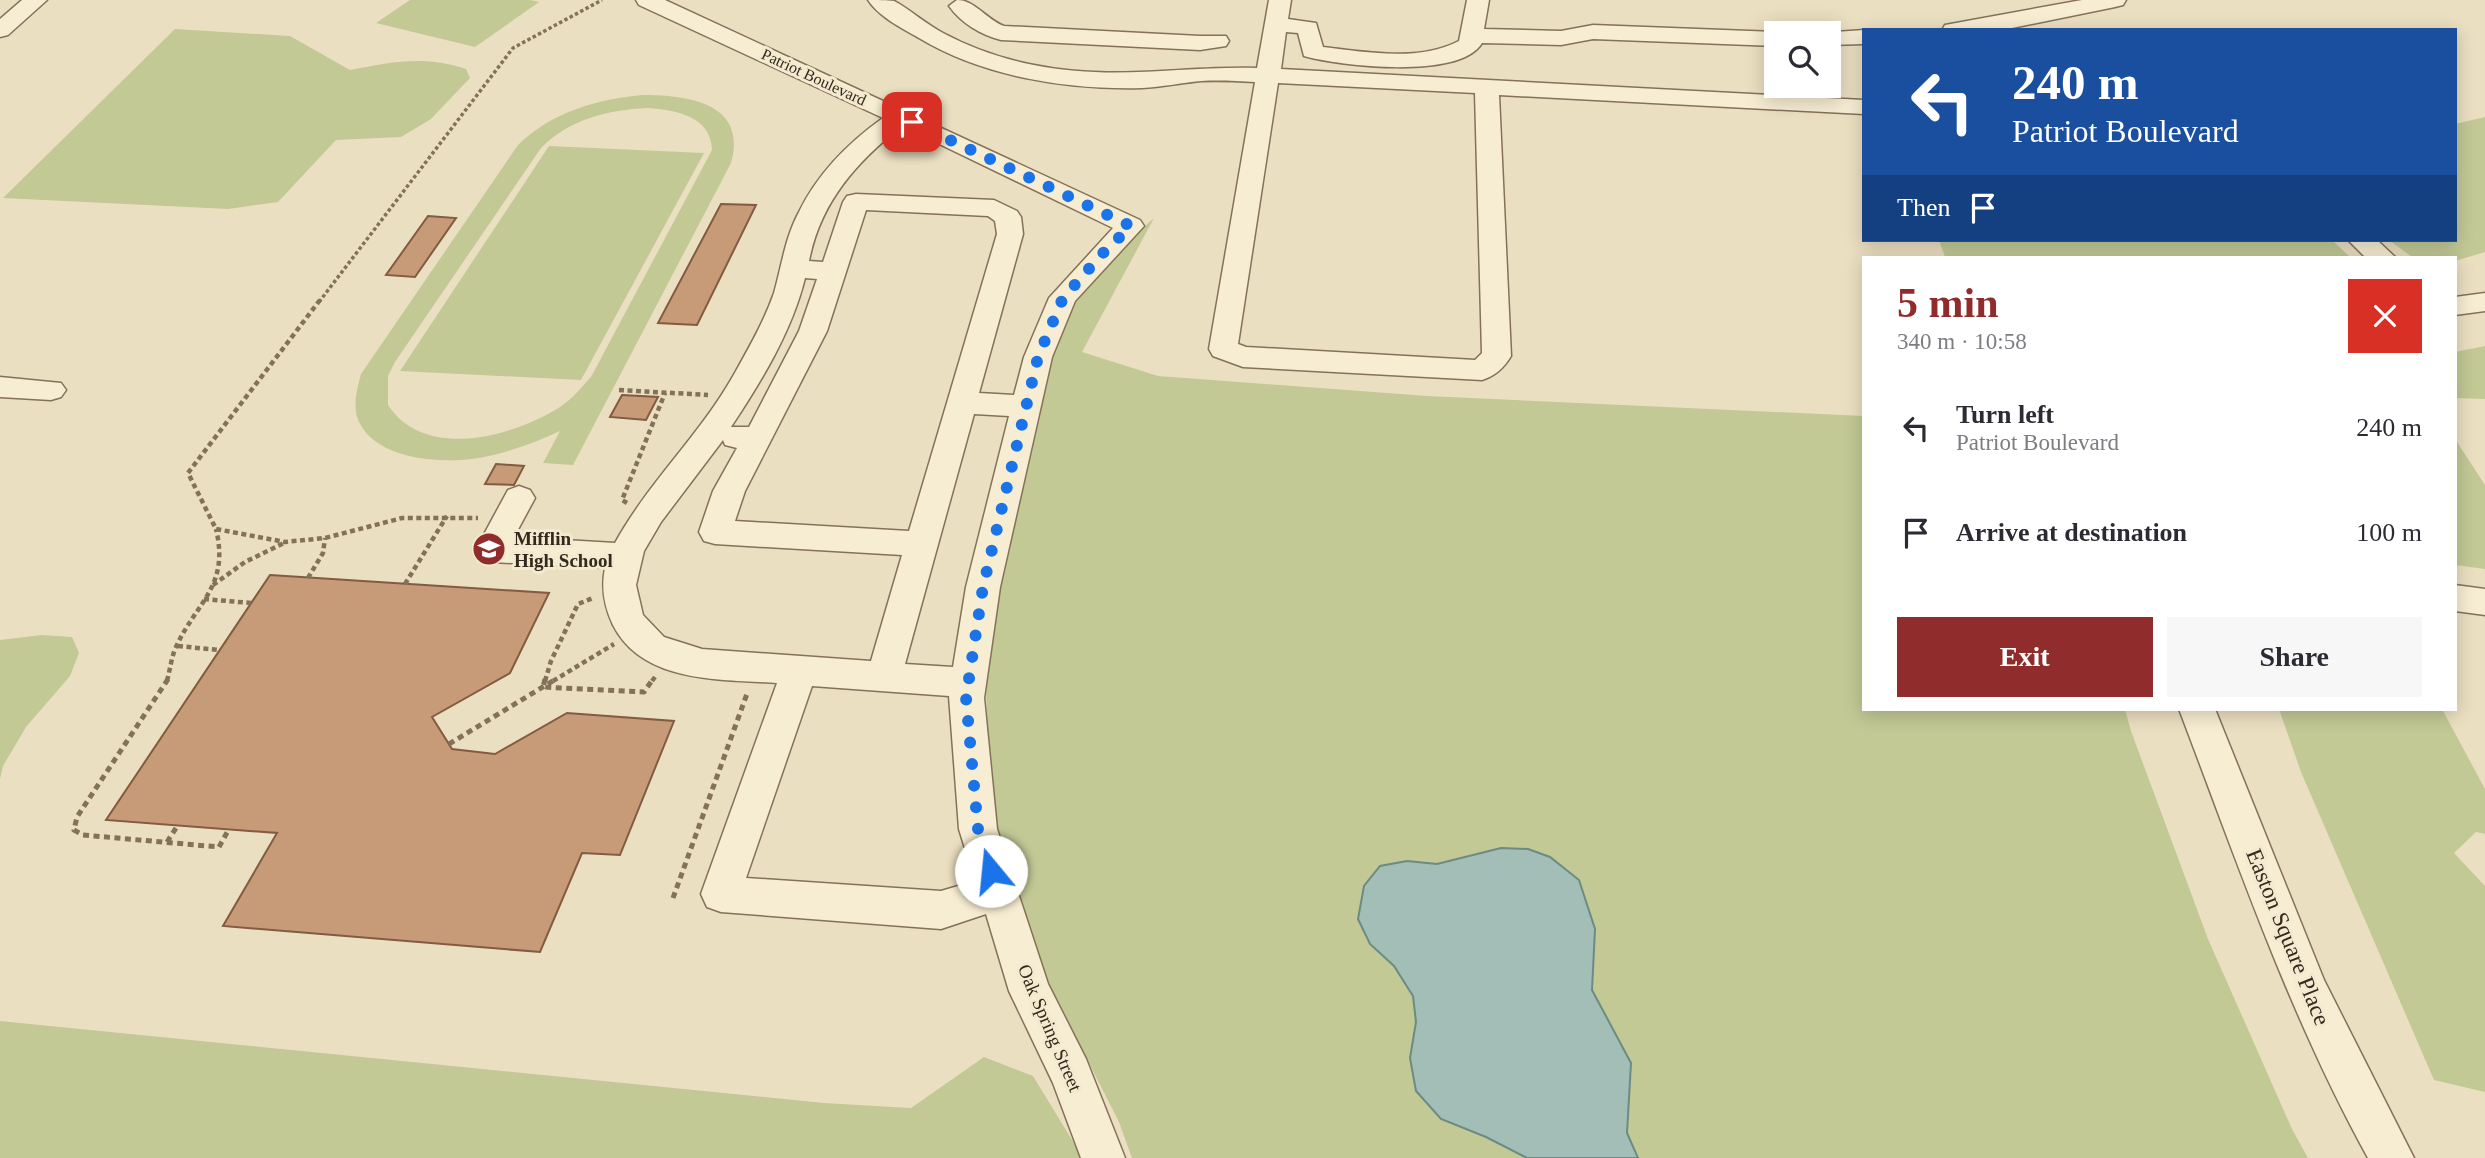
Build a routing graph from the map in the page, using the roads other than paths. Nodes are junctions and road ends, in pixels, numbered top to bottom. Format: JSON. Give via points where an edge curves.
{"nodes":[{"id":1,"x":36,"y":0,"type":"edge"},
{"id":2,"x":647,"y":0,"type":"edge"},
{"id":3,"x":879,"y":0,"type":"edge"},
{"id":4,"x":1280,"y":0,"type":"edge"},
{"id":5,"x":1478,"y":0,"type":"edge"},
{"id":6,"x":2115,"y":0,"type":"edge"},
{"id":7,"x":969,"y":3,"type":"edge"},
{"id":8,"x":1276,"y":24,"type":"junction"},
{"id":9,"x":914,"y":26,"type":"junction"},
{"id":10,"x":1972,"y":28,"type":"edge"},
{"id":11,"x":0,"y":30,"type":"edge"},
{"id":12,"x":1472,"y":36,"type":"junction"},
{"id":13,"x":1862,"y":37,"type":"edge"},
{"id":14,"x":1841,"y":38,"type":"edge"},
{"id":15,"x":1764,"y":39,"type":"edge"},
{"id":16,"x":1218,"y":41,"type":"dead end"},
{"id":17,"x":1266,"y":75,"type":"junction"},
{"id":18,"x":1487,"y":87,"type":"junction"},
{"id":19,"x":1862,"y":107,"type":"edge"},
{"id":20,"x":900,"y":116,"type":"junction"},
{"id":21,"x":1131,"y":226,"type":"joint"},
{"id":22,"x":2363,"y":242,"type":"edge"},
{"id":23,"x":2380,"y":256,"type":"edge"},
{"id":24,"x":793,"y":269,"type":"junction"},
{"id":25,"x":833,"y":271,"type":"junction"},
{"id":26,"x":2485,"y":302,"type":"edge"},
{"id":27,"x":2457,"y":306,"type":"edge"},
{"id":28,"x":0,"y":387,"type":"edge"},
{"id":29,"x":51,"y":390,"type":"dead end"},
{"id":30,"x":961,"y":403,"type":"junction"},
{"id":31,"x":1025,"y":406,"type":"junction"},
{"id":32,"x":711,"y":434,"type":"junction"},
{"id":33,"x":758,"y":439,"type":"junction"},
{"id":34,"x":513,"y":510,"type":"road end"},
{"id":35,"x":921,"y":544,"type":"junction"},
{"id":36,"x":614,"y":556,"type":"junction"},
{"id":37,"x":2457,"y":598,"type":"edge"},
{"id":38,"x":2485,"y":602,"type":"edge"},
{"id":39,"x":799,"y":672,"type":"junction"},
{"id":40,"x":884,"y":677,"type":"junction"},
{"id":41,"x":969,"y":683,"type":"junction"},
{"id":42,"x":2198,"y":711,"type":"edge"},
{"id":43,"x":998,"y":892,"type":"junction"},
{"id":44,"x":1103,"y":1158,"type":"edge"},
{"id":45,"x":2392,"y":1158,"type":"edge"}],
"edges":[{"from":1,"to":11,"type":"street"},
{"from":2,"to":20,"type":"street","name":"Patriot Boulevard"},
{"from":3,"to":9,"type":"street"},
{"from":4,"to":8,"type":"street"},
{"from":5,"to":12,"type":"street"},
{"from":6,"to":10,"type":"street"},
{"from":7,"to":9,"type":"street"},
{"from":7,"to":16,"type":"street","via":[[985,27],[1001,33]]},
{"from":8,"to":12,"type":"street","via":[[1308,28],[1312,51],[1323,54],[1427,60],[1458,52],[1470,44]]},
{"from":8,"to":17,"type":"street"},
{"from":9,"to":17,"type":"street","via":[[957,50],[1032,71],[1139,81],[1207,74]]},
{"from":12,"to":15,"type":"street","via":[[1561,38],[1593,32]]},
{"from":13,"to":14,"type":"street"},
{"from":17,"to":18,"type":"street"},
{"from":17,"to":18,"type":"street","via":[[1223,349],[1243,357],[1482,370],[1497,356]]},
{"from":18,"to":19,"type":"street"},
{"from":20,"to":21,"type":"street","name":"Patriot Boulevard"},
{"from":20,"to":24,"type":"street","via":[[858,148],[827,185],[812,208]]},
{"from":21,"to":31,"type":"street","name":"Oak Spring Street","via":[[1063,298],[1038,357]]},
{"from":22,"to":23,"type":"street"},
{"from":24,"to":25,"type":"street"},
{"from":24,"to":32,"type":"street","via":[[787,295],[754,367]]},
{"from":25,"to":30,"type":"street","via":[[856,202],[993,208],[1008,217],[1010,233]]},
{"from":25,"to":33,"type":"street","via":[[813,331]]},
{"from":26,"to":27,"type":"street"},
{"from":28,"to":29,"type":"street"},
{"from":30,"to":31,"type":"lane"},
{"from":30,"to":35,"type":"lane"},
{"from":31,"to":41,"type":"street","name":"Oak Spring Street","via":[[983,587]]},
{"from":32,"to":33,"type":"street"},
{"from":32,"to":36,"type":"street"},
{"from":33,"to":35,"type":"street","via":[[729,491],[715,532]]},
{"from":34,"to":36,"type":"street","via":[[492,549]]},
{"from":35,"to":40,"type":"lane"},
{"from":36,"to":39,"type":"street","via":[[621,610],[636,633],[659,652],[702,663]]},
{"from":37,"to":38,"type":"street"},
{"from":39,"to":40,"type":"street"},
{"from":39,"to":43,"type":"street","via":[[721,894],[941,910]]},
{"from":40,"to":41,"type":"street"},
{"from":41,"to":43,"type":"street","name":"Oak Spring Street","via":[[966,698],[978,829]]},
{"from":42,"to":45,"type":"street","name":"Easton Square Place","via":[[2319,1017],[2361,1107]]},
{"from":43,"to":44,"type":"street","name":"Oak Spring Street","via":[[1030,991],[1071,1074]]}]}
